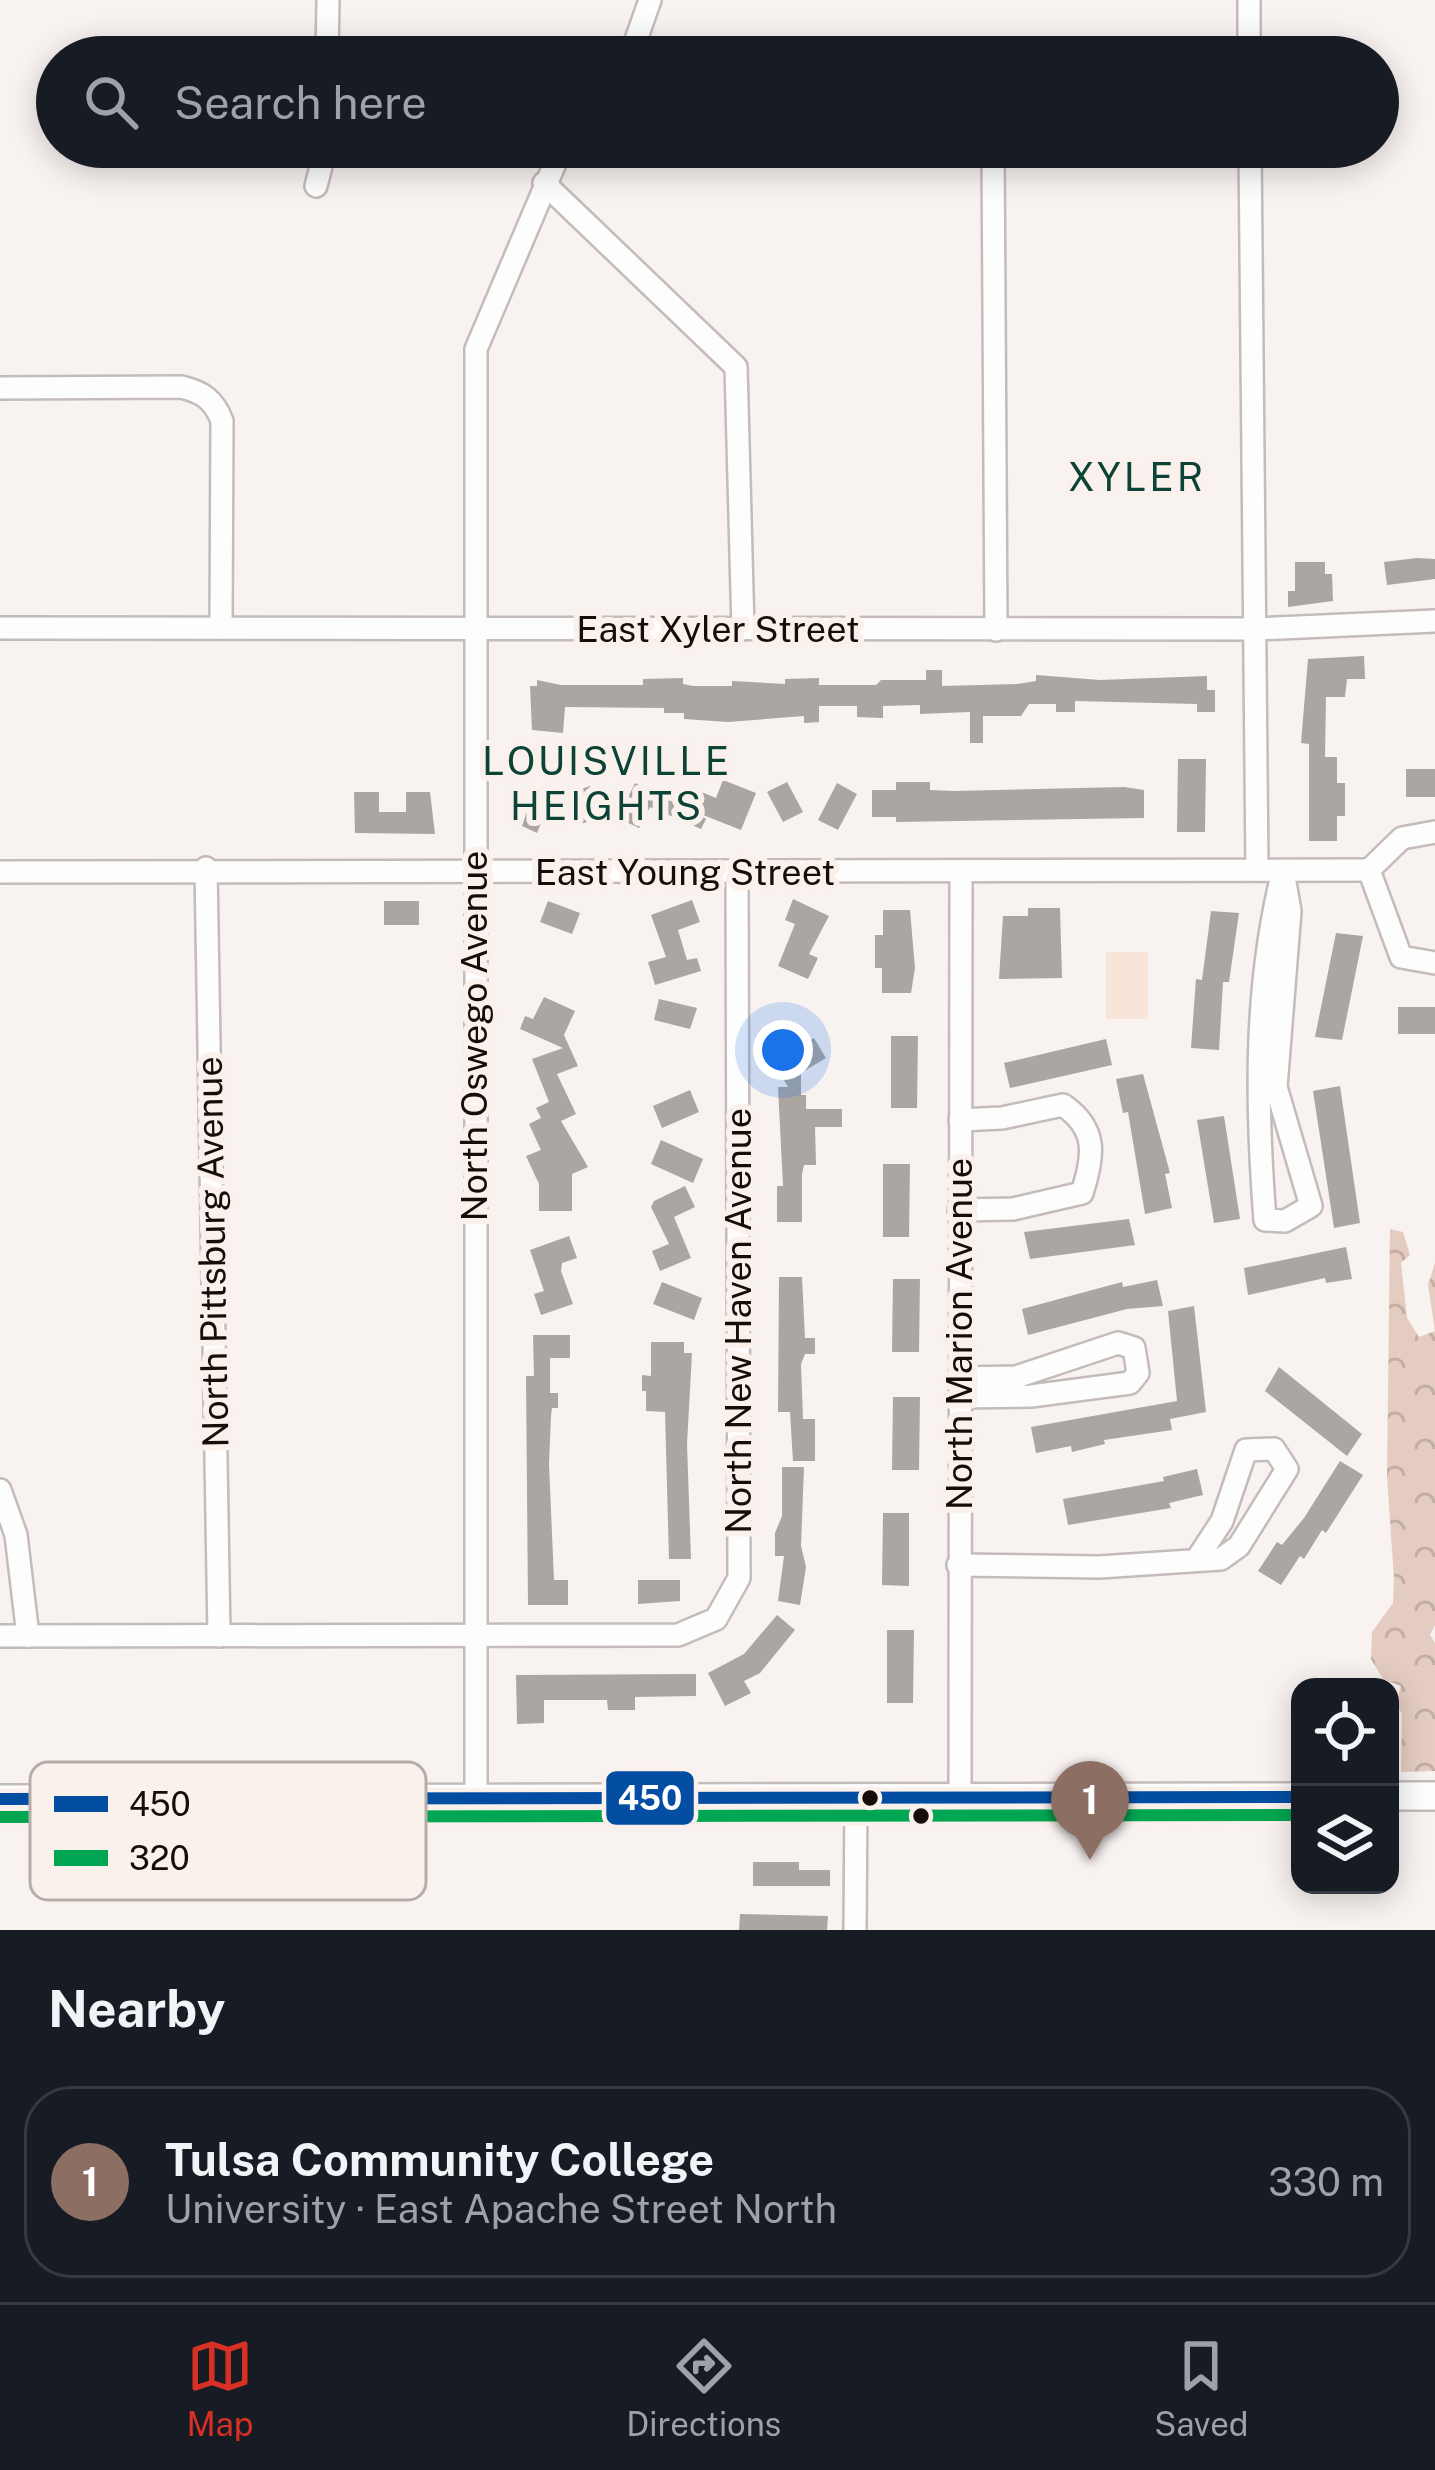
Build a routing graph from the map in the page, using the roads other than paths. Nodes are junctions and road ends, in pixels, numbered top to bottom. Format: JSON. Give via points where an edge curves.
{"nodes":[{"id":1,"x":328,"y":0,"type":"edge"},
{"id":2,"x":650,"y":0,"type":"edge"},
{"id":3,"x":1249,"y":0,"type":"edge"},
{"id":4,"x":327,"y":36,"type":"edge"},
{"id":5,"x":638,"y":36,"type":"edge"},
{"id":6,"x":1249,"y":36,"type":"edge"},
{"id":7,"x":321,"y":168,"type":"edge"},
{"id":8,"x":552,"y":168,"type":"edge"},
{"id":9,"x":993,"y":168,"type":"edge"},
{"id":10,"x":1250,"y":168,"type":"edge"},
{"id":11,"x":544,"y":183,"type":"junction"},
{"id":12,"x":316,"y":186,"type":"dead end"},
{"id":13,"x":0,"y":388,"type":"edge"},
{"id":14,"x":1435,"y":621,"type":"edge"},
{"id":15,"x":0,"y":628,"type":"edge"},
{"id":16,"x":221,"y":628,"type":"junction"},
{"id":17,"x":477,"y":629,"type":"junction"},
{"id":18,"x":742,"y":629,"type":"junction"},
{"id":19,"x":996,"y":629,"type":"junction"},
{"id":20,"x":1256,"y":629,"type":"junction"},
{"id":21,"x":1435,"y":832,"type":"edge"},
{"id":22,"x":206,"y":868,"type":"junction"},
{"id":23,"x":1257,"y":870,"type":"junction"},
{"id":24,"x":1369,"y":870,"type":"junction"},
{"id":25,"x":473,"y":871,"type":"junction"},
{"id":26,"x":1283,"y":871,"type":"junction"},
{"id":27,"x":0,"y":872,"type":"edge"},
{"id":28,"x":961,"y":872,"type":"junction"},
{"id":29,"x":737,"y":873,"type":"junction"},
{"id":30,"x":1435,"y":963,"type":"edge"},
{"id":31,"x":960,"y":1120,"type":"junction"},
{"id":32,"x":959,"y":1210,"type":"junction"},
{"id":33,"x":959,"y":1388,"type":"junction"},
{"id":34,"x":0,"y":1490,"type":"edge"},
{"id":35,"x":1199,"y":1556,"type":"junction"},
{"id":36,"x":958,"y":1565,"type":"junction"},
{"id":37,"x":476,"y":1635,"type":"junction"},
{"id":38,"x":0,"y":1636,"type":"edge"},
{"id":39,"x":28,"y":1636,"type":"junction"},
{"id":40,"x":218,"y":1636,"type":"junction"},
{"id":41,"x":856,"y":1796,"type":"junction"},
{"id":42,"x":1291,"y":1796,"type":"edge"},
{"id":43,"x":1399,"y":1796,"type":"edge"},
{"id":44,"x":1435,"y":1796,"type":"edge"},
{"id":45,"x":960,"y":1797,"type":"junction"},
{"id":46,"x":426,"y":1799,"type":"edge"},
{"id":47,"x":476,"y":1799,"type":"junction"},
{"id":48,"x":855,"y":1930,"type":"edge"}],
"edges":[{"from":1,"to":4,"type":"street"},
{"from":2,"to":5,"type":"street"},
{"from":3,"to":6,"type":"street"},
{"from":7,"to":12,"type":"street"},
{"from":8,"to":11,"type":"street","name":"North Oswego Avenue"},
{"from":9,"to":19,"type":"street"},
{"from":10,"to":20,"type":"street"},
{"from":11,"to":17,"type":"street","name":"North Oswego Avenue","via":[[476,349]]},
{"from":11,"to":18,"type":"street","via":[[736,367]]},
{"from":13,"to":16,"type":"street","via":[[181,387],[215,405],[222,422]]},
{"from":14,"to":20,"type":"street","name":"East Xyler Street"},
{"from":15,"to":16,"type":"street","name":"East Xyler Street"},
{"from":16,"to":17,"type":"street","name":"East Xyler Street"},
{"from":17,"to":18,"type":"street","name":"East Xyler Street"},
{"from":17,"to":25,"type":"street","name":"North Oswego Avenue"},
{"from":18,"to":19,"type":"street","name":"East Xyler Street"},
{"from":19,"to":20,"type":"street","name":"East Xyler Street"},
{"from":20,"to":23,"type":"street"},
{"from":21,"to":24,"type":"street","via":[[1402,838]]},
{"from":22,"to":25,"type":"street","name":"East Young Street"},
{"from":22,"to":27,"type":"street","name":"East Young Street"},
{"from":22,"to":40,"type":"street","name":"North Pittsburg Avenue"},
{"from":23,"to":26,"type":"street","name":"East Young Street"},
{"from":23,"to":28,"type":"street","name":"East Young Street"},
{"from":24,"to":26,"type":"street","name":"East Young Street"},
{"from":24,"to":30,"type":"street","via":[[1401,957]]},
{"from":25,"to":29,"type":"street","name":"East Young Street"},
{"from":25,"to":37,"type":"street","name":"North Oswego Avenue"},
{"from":26,"to":26,"type":"street","via":[[1255,1090],[1265,1220],[1285,1221],[1311,1206],[1276,1087],[1290,911]]},
{"from":28,"to":29,"type":"street","name":"East Young Street"},
{"from":28,"to":31,"type":"street","name":"North Marion Avenue"},
{"from":29,"to":37,"type":"street","name":"North New Haven Avenue","via":[[739,1578],[716,1619],[679,1635]]},
{"from":31,"to":32,"type":"street","name":"North Marion Avenue"},
{"from":31,"to":32,"type":"street","via":[[1064,1106],[1080,1117],[1093,1156],[1082,1192],[1013,1209]]},
{"from":32,"to":33,"type":"street","name":"North Marion Avenue"},
{"from":33,"to":33,"type":"street","via":[[1031,1396],[1130,1383],[1138,1373],[1134,1348],[1118,1343]]},
{"from":33,"to":36,"type":"street","name":"North Marion Avenue"},
{"from":34,"to":39,"type":"street","via":[[16,1534]]},
{"from":35,"to":35,"type":"street","via":[[1221,1559],[1239,1546],[1287,1469],[1274,1449],[1246,1450],[1222,1521]]},
{"from":35,"to":36,"type":"street","via":[[1099,1567]]},
{"from":36,"to":45,"type":"street","name":"North Marion Avenue"},
{"from":37,"to":40,"type":"street"},
{"from":37,"to":47,"type":"street","name":"North Oswego Avenue"},
{"from":38,"to":39,"type":"street"},
{"from":39,"to":40,"type":"street"},
{"from":41,"to":45,"type":"main road"},
{"from":41,"to":47,"type":"main road"},
{"from":41,"to":48,"type":"street"},
{"from":42,"to":45,"type":"main road"},
{"from":43,"to":44,"type":"main road"},
{"from":46,"to":47,"type":"main road"}]}
